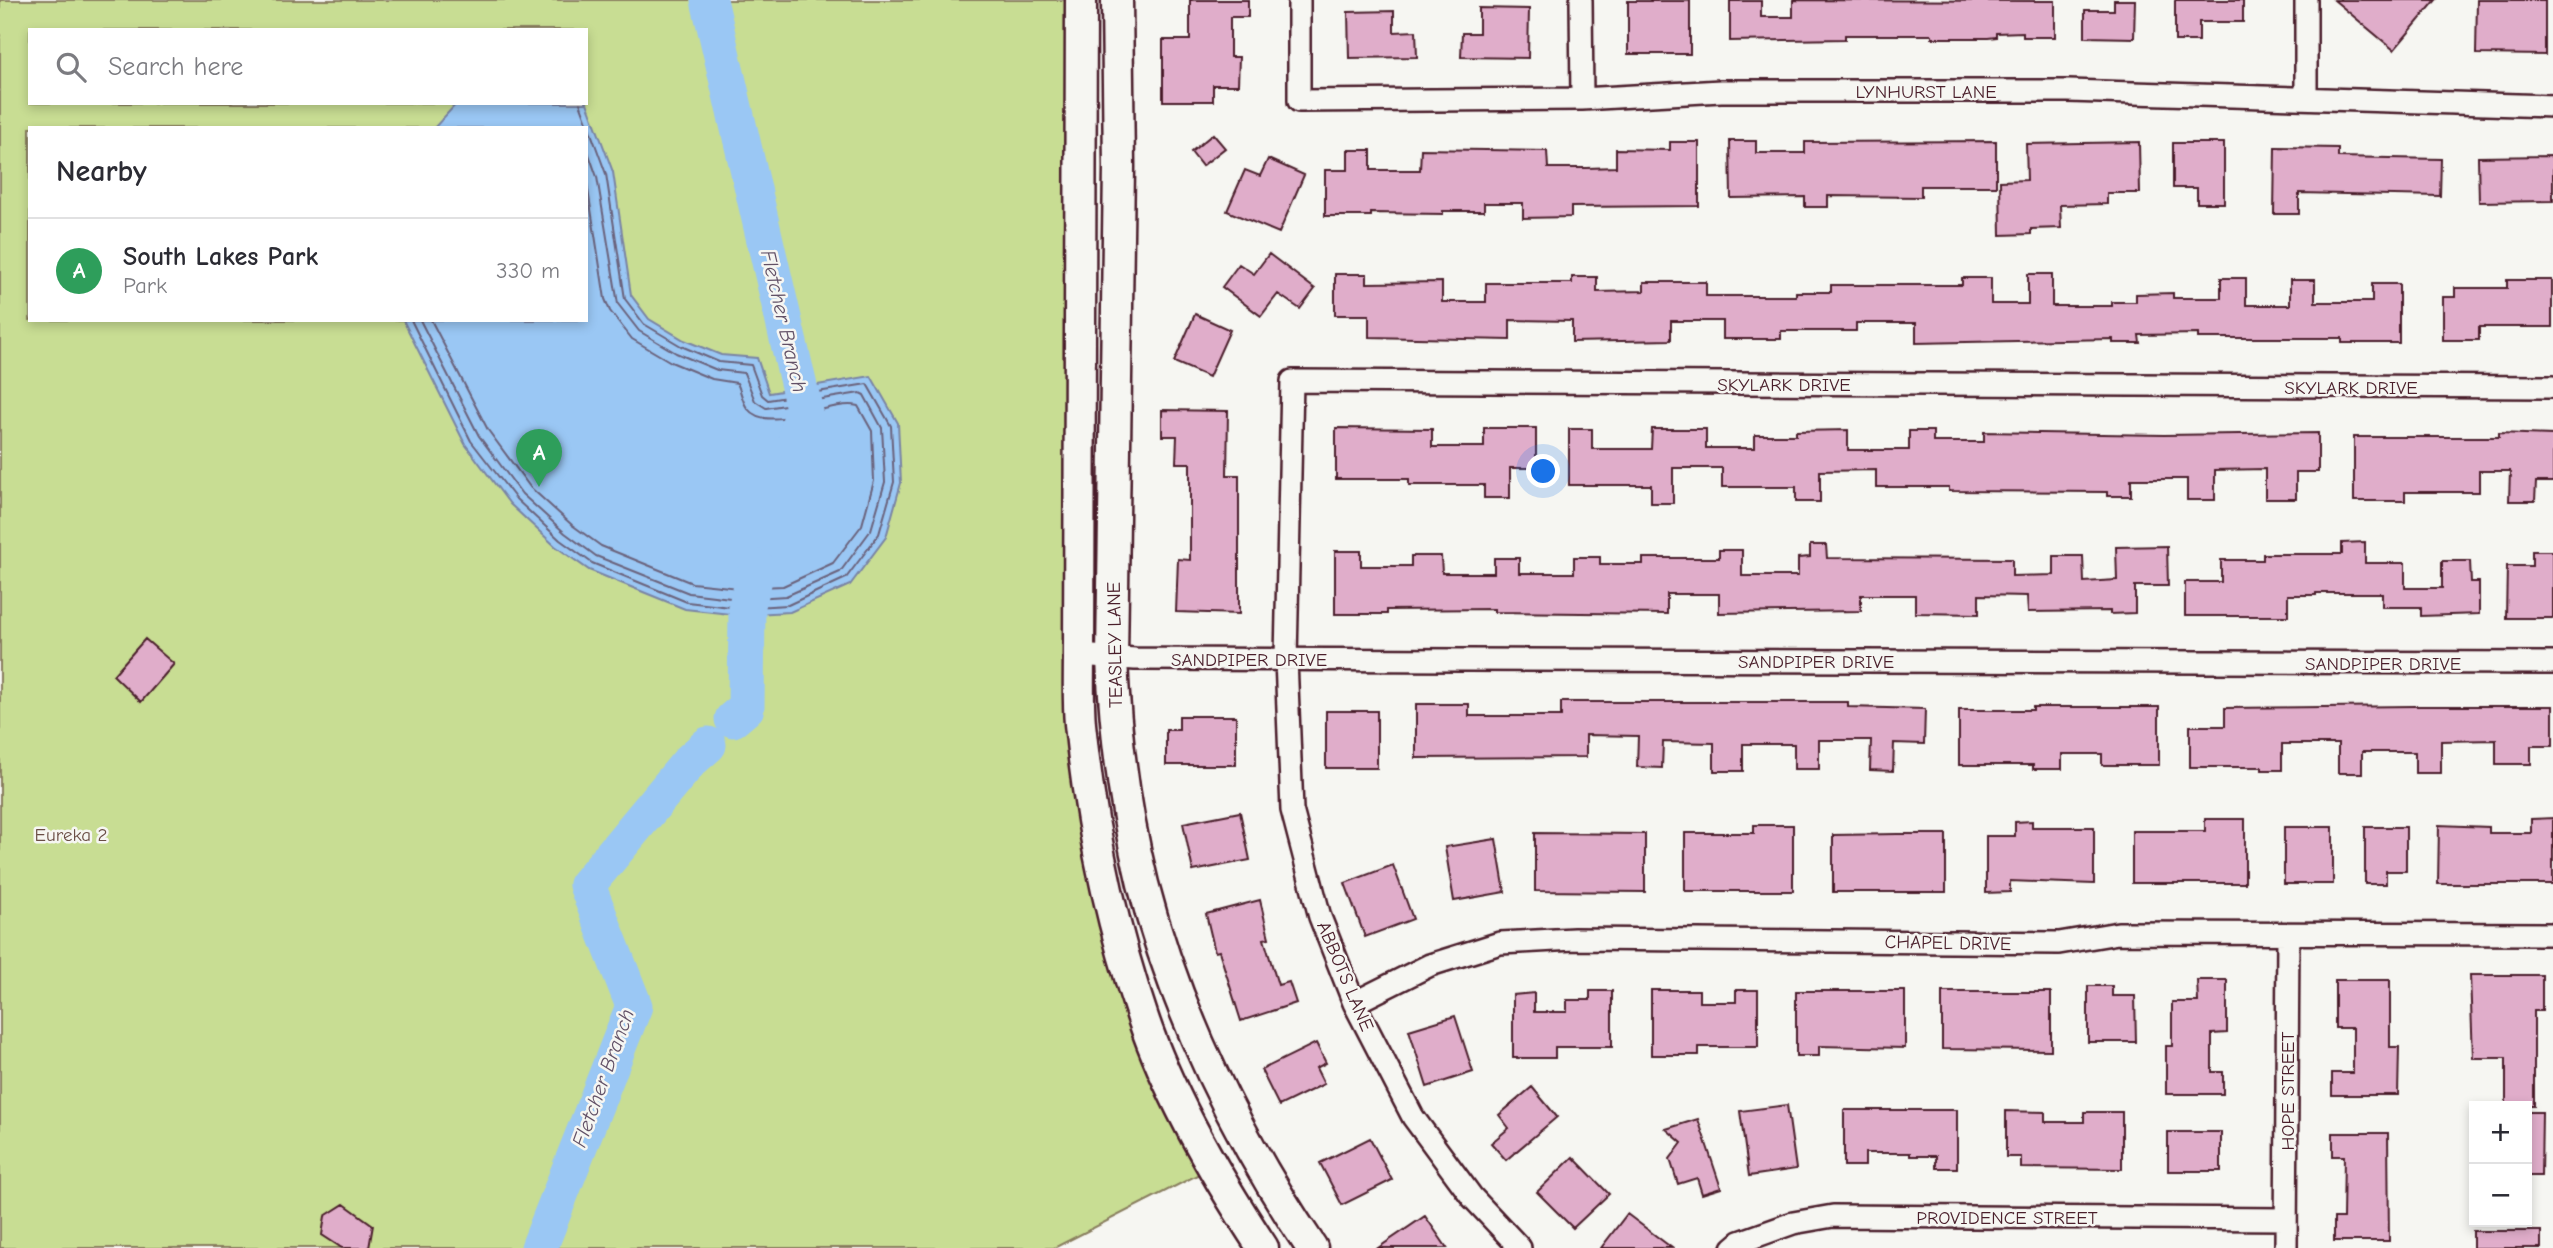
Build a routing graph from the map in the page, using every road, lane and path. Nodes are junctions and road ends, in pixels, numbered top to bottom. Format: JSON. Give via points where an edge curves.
{"nodes":[{"id":1,"x":1081,"y":0,"type":"edge"},
{"id":2,"x":1117,"y":0,"type":"edge"},
{"id":3,"x":1299,"y":0,"type":"edge"},
{"id":4,"x":1581,"y":0,"type":"edge"},
{"id":5,"x":2306,"y":0,"type":"edge"},
{"id":6,"x":2306,"y":98,"type":"junction"},
{"id":7,"x":1582,"y":99,"type":"junction"},
{"id":8,"x":2553,"y":106,"type":"edge"},
{"id":9,"x":2553,"y":387,"type":"edge"},
{"id":10,"x":1079,"y":655,"type":"junction"},
{"id":11,"x":1112,"y":659,"type":"junction"},
{"id":12,"x":1286,"y":659,"type":"junction"},
{"id":13,"x":2553,"y":663,"type":"edge"},
{"id":14,"x":2288,"y":934,"type":"junction"},
{"id":15,"x":2553,"y":934,"type":"edge"},
{"id":16,"x":1354,"y":1003,"type":"junction"},
{"id":17,"x":2286,"y":1219,"type":"junction"},
{"id":18,"x":1264,"y":1248,"type":"edge"},
{"id":19,"x":1312,"y":1248,"type":"edge"},
{"id":20,"x":1520,"y":1248,"type":"edge"},
{"id":21,"x":1733,"y":1248,"type":"edge"},
{"id":22,"x":2286,"y":1248,"type":"edge"}],
"edges":[{"from":1,"to":10,"type":"main road","name":"TEASLEY LANE"},
{"from":2,"to":11,"type":"main road","name":"TEASLEY LANE"},
{"from":3,"to":7,"type":"street","name":"LYNHURST LANE","via":[[1298,101]]},
{"from":4,"to":7,"type":"street"},
{"from":5,"to":6,"type":"street"},
{"from":6,"to":7,"type":"street","name":"LYNHURST LANE","via":[[2068,91],[1721,91]]},
{"from":6,"to":8,"type":"street","name":"LYNHURST LANE"},
{"from":9,"to":12,"type":"street","name":"SKYLARK DRIVE","via":[[1292,381]]},
{"from":10,"to":11,"type":"street","name":"SANDPIPER DRIVE"},
{"from":10,"to":18,"type":"main road","name":"TEASLEY LANE","via":[[1080,722],[1091,806],[1143,1019],[1201,1148]]},
{"from":11,"to":12,"type":"street","name":"SANDPIPER DRIVE"},
{"from":11,"to":19,"type":"main road","name":"TEASLEY LANE","via":[[1123,782],[1143,883],[1166,961],[1241,1132]]},
{"from":12,"to":13,"type":"street","name":"SANDPIPER DRIVE"},
{"from":12,"to":16,"type":"street","name":"ABBOTS LANE","via":[[1292,810],[1320,917]]},
{"from":14,"to":15,"type":"street","name":"CHAPEL DRIVE"},
{"from":14,"to":16,"type":"street","name":"CHAPEL DRIVE","via":[[2118,933],[2059,943],[1574,939],[1500,943],[1430,965]]},
{"from":14,"to":17,"type":"street","name":"HOPE STREET"},
{"from":16,"to":20,"type":"street","name":"ABBOTS LANE","via":[[1413,1117],[1472,1197]]},
{"from":17,"to":21,"type":"street","name":"PROVIDENCE STREET","via":[[1833,1216],[1793,1223]]},
{"from":17,"to":22,"type":"street","name":"HOPE STREET"}]}
